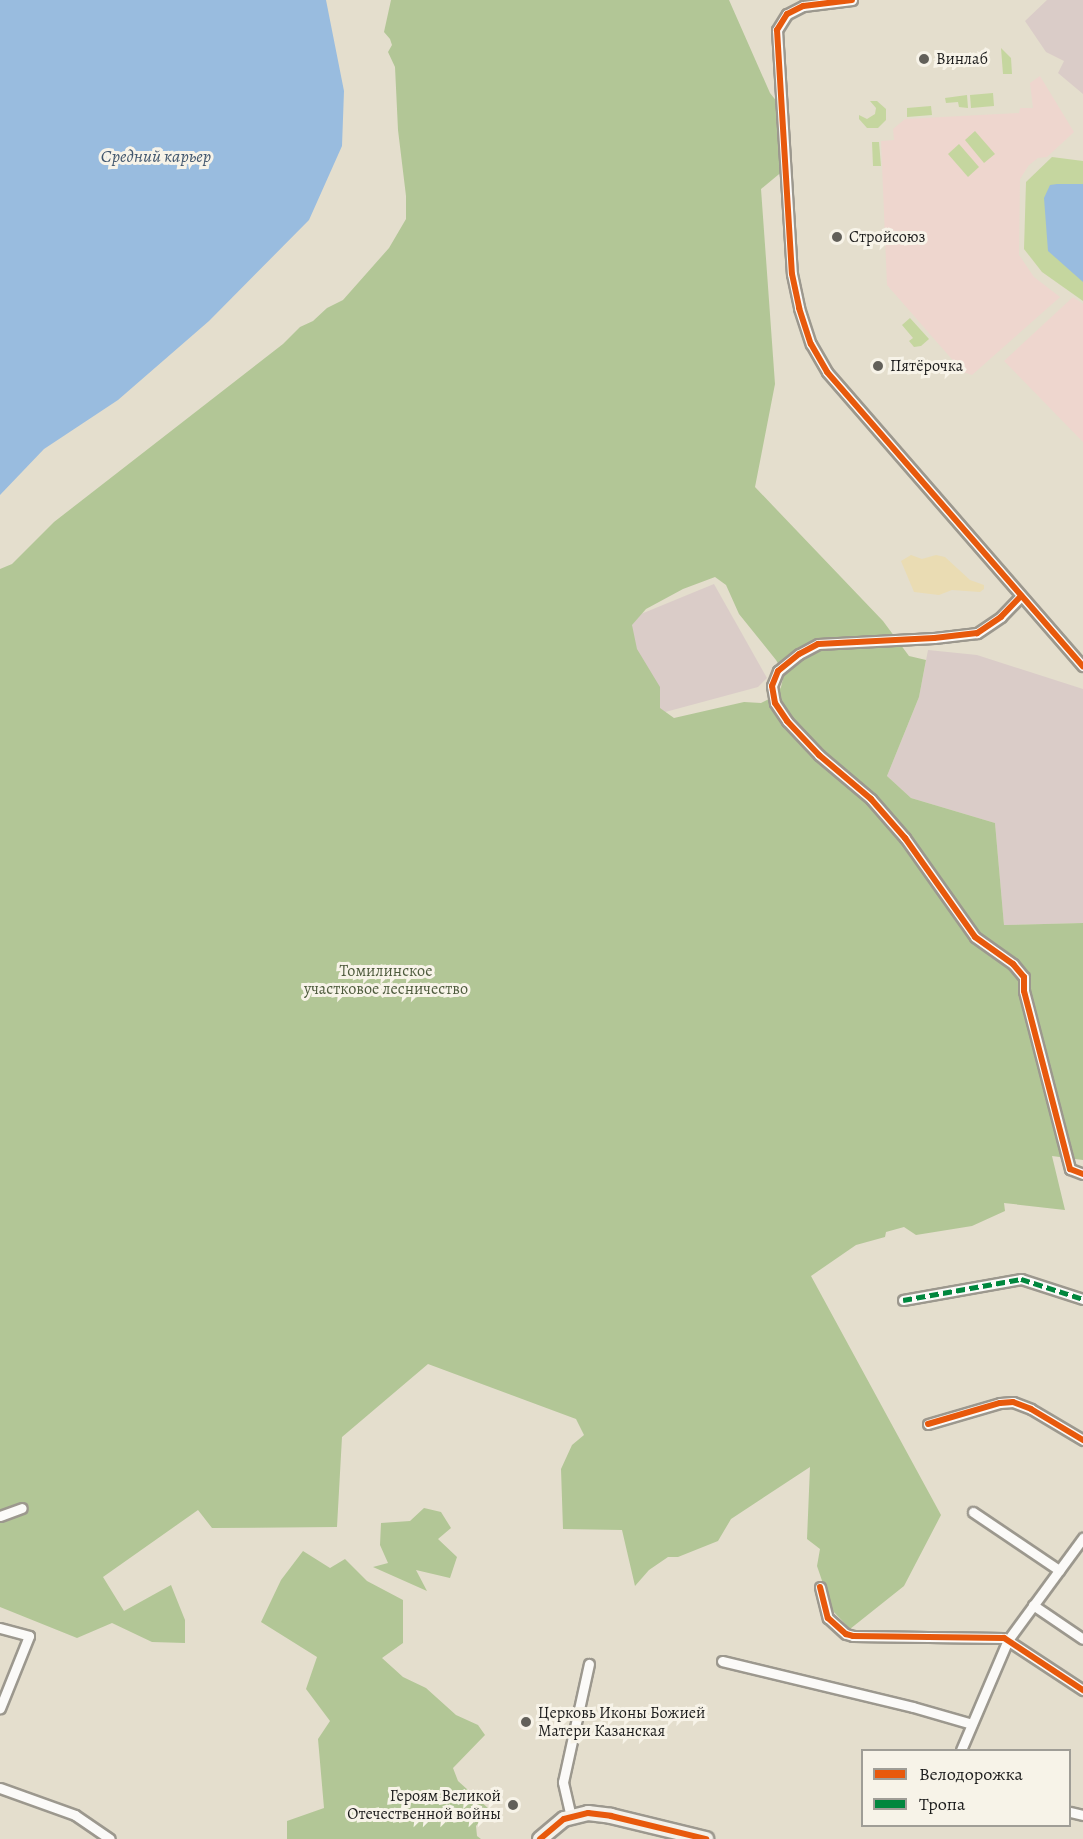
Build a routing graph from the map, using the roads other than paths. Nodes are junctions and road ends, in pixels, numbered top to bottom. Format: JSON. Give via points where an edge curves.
{"nodes":[{"id":1,"x":852,"y":0,"type":"edge"},
{"id":2,"x":1022,"y":596,"type":"junction"},
{"id":3,"x":1083,"y":666,"type":"edge"},
{"id":4,"x":1083,"y":1174,"type":"edge"},
{"id":5,"x":1083,"y":1299,"type":"edge"},
{"id":6,"x":903,"y":1300,"type":"dead end"},
{"id":7,"x":928,"y":1424,"type":"dead end"},
{"id":8,"x":1083,"y":1440,"type":"edge"},
{"id":9,"x":22,"y":1508,"type":"dead end"},
{"id":10,"x":973,"y":1512,"type":"dead end"},
{"id":11,"x":0,"y":1516,"type":"edge"},
{"id":12,"x":1083,"y":1538,"type":"edge"},
{"id":13,"x":1059,"y":1570,"type":"junction"},
{"id":14,"x":820,"y":1587,"type":"dead end"},
{"id":15,"x":1033,"y":1605,"type":"junction"},
{"id":16,"x":0,"y":1628,"type":"edge"},
{"id":17,"x":1083,"y":1639,"type":"edge"},
{"id":18,"x":1008,"y":1640,"type":"junction"},
{"id":19,"x":722,"y":1661,"type":"dead end"},
{"id":20,"x":590,"y":1664,"type":"dead end"},
{"id":21,"x":1083,"y":1690,"type":"edge"},
{"id":22,"x":0,"y":1708,"type":"edge"},
{"id":23,"x":972,"y":1724,"type":"junction"},
{"id":24,"x":961,"y":1749,"type":"edge"},
{"id":25,"x":0,"y":1788,"type":"edge"},
{"id":26,"x":571,"y":1816,"type":"junction"},
{"id":27,"x":110,"y":1839,"type":"edge"},
{"id":28,"x":540,"y":1839,"type":"edge"},
{"id":29,"x":706,"y":1839,"type":"edge"}],
"edges":[{"from":1,"to":2,"type":"street","via":[[803,6],[788,14],[777,30],[792,274],[799,308],[811,344],[827,372]]},
{"from":2,"to":3,"type":"street"},
{"from":2,"to":4,"type":"street","via":[[989,626],[964,636],[818,644],[778,671],[772,686],[775,703],[787,721],[819,755],[871,799],[905,838],[975,937],[1013,964],[1024,977],[1024,991],[1070,1169]]},
{"from":5,"to":6,"type":"street","via":[[1021,1279]]},
{"from":7,"to":8,"type":"street","via":[[1012,1402]]},
{"from":9,"to":11,"type":"street"},
{"from":10,"to":13,"type":"street"},
{"from":12,"to":13,"type":"street"},
{"from":13,"to":15,"type":"street"},
{"from":14,"to":18,"type":"street","via":[[828,1618],[853,1636]]},
{"from":15,"to":17,"type":"street"},
{"from":15,"to":18,"type":"street"},
{"from":16,"to":22,"type":"street","via":[[29,1636]]},
{"from":18,"to":21,"type":"street"},
{"from":18,"to":23,"type":"street"},
{"from":19,"to":23,"type":"street"},
{"from":20,"to":26,"type":"street","via":[[564,1775],[564,1793]]},
{"from":23,"to":24,"type":"street"},
{"from":25,"to":27,"type":"street","via":[[75,1815]]},
{"from":26,"to":28,"type":"street"},
{"from":26,"to":29,"type":"street","via":[[611,1816]]}]}
